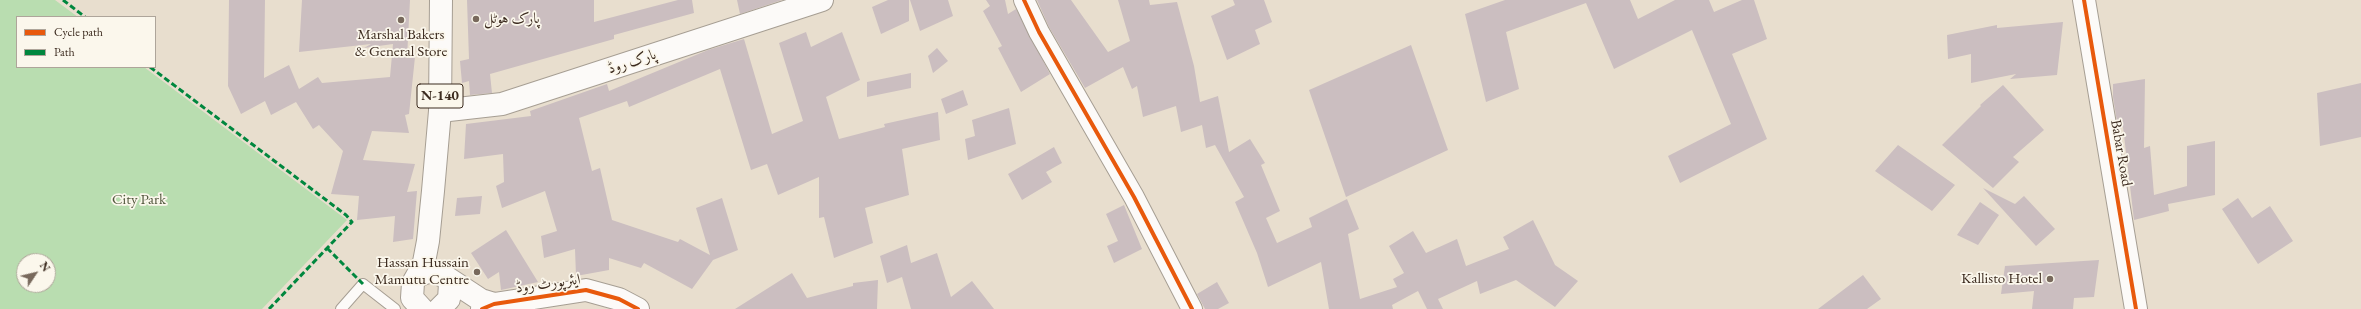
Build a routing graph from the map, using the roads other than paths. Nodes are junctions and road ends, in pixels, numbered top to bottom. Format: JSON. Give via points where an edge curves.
{"nodes":[{"id":1,"x":441,"y":0,"type":"edge"},
{"id":2,"x":822,"y":0,"type":"edge"},
{"id":3,"x":1024,"y":0,"type":"edge"},
{"id":4,"x":2084,"y":0,"type":"edge"},
{"id":5,"x":440,"y":111,"type":"junction"},
{"id":6,"x":433,"y":191,"type":"junction"},
{"id":7,"x":446,"y":277,"type":"junction"},
{"id":8,"x":414,"y":283,"type":"junction"},
{"id":9,"x":488,"y":307,"type":"edge"},
{"id":10,"x":341,"y":309,"type":"edge"},
{"id":11,"x":396,"y":309,"type":"edge"},
{"id":12,"x":422,"y":309,"type":"edge"},
{"id":13,"x":439,"y":309,"type":"edge"},
{"id":14,"x":638,"y":309,"type":"edge"},
{"id":15,"x":1192,"y":309,"type":"edge"},
{"id":16,"x":2136,"y":309,"type":"edge"}],
"edges":[{"from":1,"to":5,"type":"main road","number":"N-140"},
{"from":2,"to":5,"type":"main road","name":"پارک روڈ","via":[[502,104]]},
{"from":3,"to":15,"type":"street","via":[[1039,32],[1134,197]]},
{"from":4,"to":16,"type":"main road","name":"Babar Road"},
{"from":5,"to":6,"type":"main road","number":"N-140"},
{"from":6,"to":7,"type":"main road","number":"N-140"},
{"from":6,"to":8,"type":"main road","number":"N-140","via":[[424,262]]},
{"from":7,"to":8,"type":"main road","name":"ایئرپورٹ روڈ","via":[[432,270]]},
{"from":7,"to":9,"type":"main road","name":"ایئرپورٹ روڈ"},
{"from":7,"to":13,"type":"main road","number":"N-140","via":[[451,291],[449,299]]},
{"from":8,"to":11,"type":"main road","number":"N-140"},
{"from":8,"to":12,"type":"main road","via":[[416,305]]},
{"from":9,"to":14,"type":"main road","name":"ایئرپورٹ روڈ","via":[[586,290],[619,299]]},
{"from":10,"to":11,"type":"lane","via":[[363,284]]}]}
